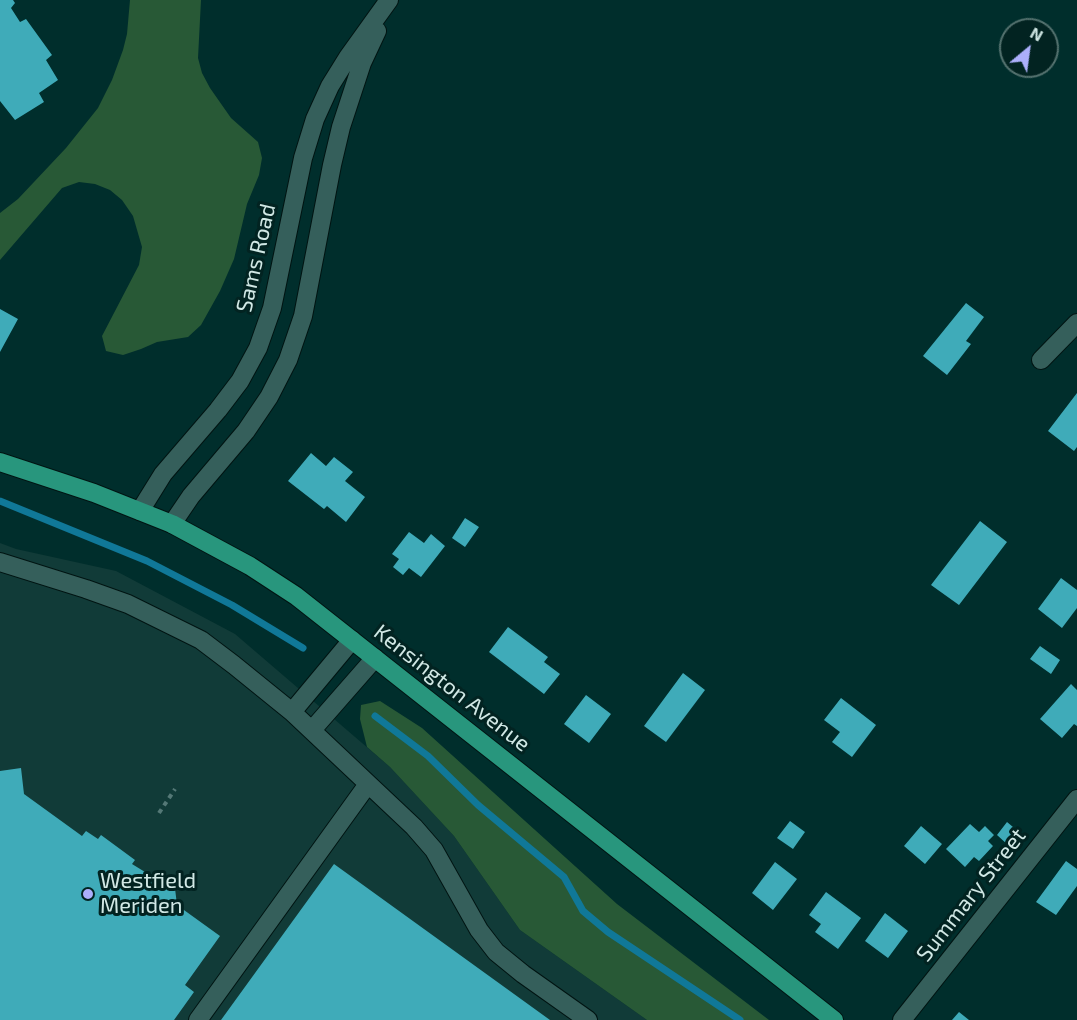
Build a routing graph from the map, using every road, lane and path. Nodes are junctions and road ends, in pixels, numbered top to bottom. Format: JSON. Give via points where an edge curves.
{"nodes":[{"id":1,"x":390,"y":0,"type":"edge"},
{"id":2,"x":1075,"y":317,"type":"edge"},
{"id":3,"x":1041,"y":360,"type":"dead end"},
{"id":4,"x":0,"y":462,"type":"edge"},
{"id":5,"x":140,"y":511,"type":"junction"},
{"id":6,"x":172,"y":524,"type":"junction"},
{"id":7,"x":0,"y":562,"type":"edge"},
{"id":8,"x":352,"y":640,"type":"junction"},
{"id":9,"x":375,"y":658,"type":"junction"},
{"id":10,"x":292,"y":712,"type":"junction"},
{"id":11,"x":312,"y":730,"type":"junction"},
{"id":12,"x":368,"y":784,"type":"junction"},
{"id":13,"x":175,"y":789,"type":"dead end"},
{"id":14,"x":1077,"y":799,"type":"edge"},
{"id":15,"x":159,"y":813,"type":"dead end"},
{"id":16,"x":198,"y":1020,"type":"edge"},
{"id":17,"x":588,"y":1020,"type":"edge"},
{"id":18,"x":834,"y":1020,"type":"edge"},
{"id":19,"x":902,"y":1020,"type":"edge"}],
"edges":[{"from":1,"to":5,"type":"street","name":"Sams Road","via":[[348,57],[315,119],[303,158],[272,308],[258,348],[240,381],[163,474]]},
{"from":1,"to":6,"type":"street","name":"Sams Road","via":[[362,63],[341,127],[303,316],[288,360],[246,431],[190,496]]},
{"from":2,"to":3,"type":"street"},
{"from":4,"to":5,"type":"main road","name":"Kensington Avenue"},
{"from":5,"to":6,"type":"main road","name":"Kensington Avenue"},
{"from":6,"to":8,"type":"main road","name":"Kensington Avenue","via":[[250,566]]},
{"from":7,"to":10,"type":"street","via":[[128,604],[168,623],[201,640]]},
{"from":8,"to":9,"type":"main road","name":"Kensington Avenue"},
{"from":8,"to":10,"type":"street"},
{"from":9,"to":11,"type":"street"},
{"from":9,"to":18,"type":"main road","name":"Kensington Avenue"},
{"from":10,"to":11,"type":"street"},
{"from":11,"to":12,"type":"street"},
{"from":12,"to":16,"type":"street"},
{"from":12,"to":17,"type":"street","via":[[434,850],[479,930],[496,951]]},
{"from":13,"to":15,"type":"path"},
{"from":14,"to":19,"type":"street","name":"Summary Street"}]}
